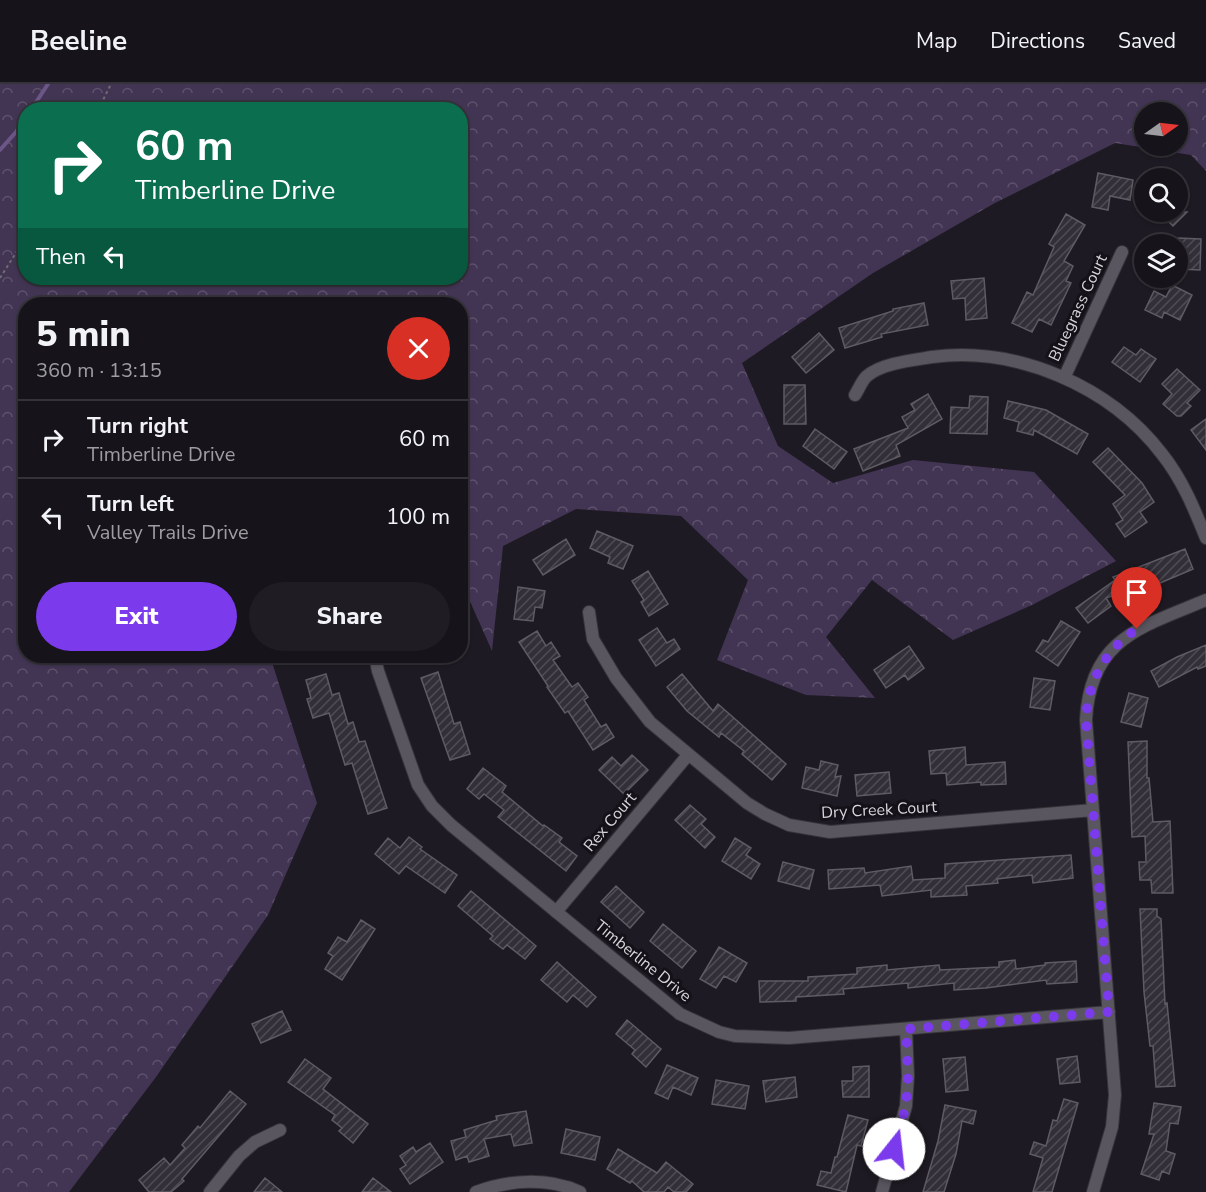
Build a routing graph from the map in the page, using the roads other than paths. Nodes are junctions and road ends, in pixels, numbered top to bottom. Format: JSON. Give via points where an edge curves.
{"nodes":[{"id":1,"x":1122,"y":252,"type":"dead end"},
{"id":2,"x":1064,"y":378,"type":"junction"},
{"id":3,"x":855,"y":395,"type":"dead end"},
{"id":4,"x":1206,"y":538,"type":"edge"},
{"id":5,"x":1206,"y":600,"type":"edge"},
{"id":6,"x":589,"y":612,"type":"dead end"},
{"id":7,"x":376,"y":663,"type":"edge"},
{"id":8,"x":688,"y":754,"type":"junction"},
{"id":9,"x":1093,"y":810,"type":"junction"},
{"id":10,"x":556,"y":912,"type":"junction"},
{"id":11,"x":1109,"y":1012,"type":"junction"},
{"id":12,"x":906,"y":1029,"type":"junction"},
{"id":13,"x":280,"y":1130,"type":"dead end"},
{"id":14,"x":210,"y":1192,"type":"edge"},
{"id":15,"x":476,"y":1192,"type":"edge"},
{"id":16,"x":580,"y":1192,"type":"edge"},
{"id":17,"x":882,"y":1192,"type":"edge"},
{"id":18,"x":1094,"y":1192,"type":"edge"}],
"edges":[{"from":1,"to":2,"type":"street","name":"Bluegrass Court"},
{"from":2,"to":3,"type":"street","via":[[1018,362],[944,356],[880,369],[867,376]]},
{"from":2,"to":4,"type":"street","via":[[1099,396],[1146,435],[1190,498]]},
{"from":5,"to":9,"type":"street","via":[[1124,637],[1093,679],[1086,720]]},
{"from":6,"to":8,"type":"street","name":"Dry Creek Court","via":[[593,639],[616,678],[645,717]]},
{"from":7,"to":10,"type":"street","name":"Timberline Drive","via":[[418,785],[432,806]]},
{"from":8,"to":9,"type":"street","name":"Dry Creek Court","via":[[765,814],[813,830],[830,832]]},
{"from":8,"to":10,"type":"street","name":"Rex Court"},
{"from":9,"to":11,"type":"street"},
{"from":10,"to":12,"type":"street","name":"Timberline Drive","via":[[680,1014],[719,1032],[749,1038],[789,1038]]},
{"from":11,"to":12,"type":"street","name":"Timberline Drive"},
{"from":11,"to":18,"type":"street","via":[[1114,1112]]},
{"from":12,"to":17,"type":"street","via":[[906,1106]]},
{"from":13,"to":14,"type":"street","via":[[255,1142],[239,1156]]},
{"from":15,"to":16,"type":"street","via":[[521,1181]]}]}
